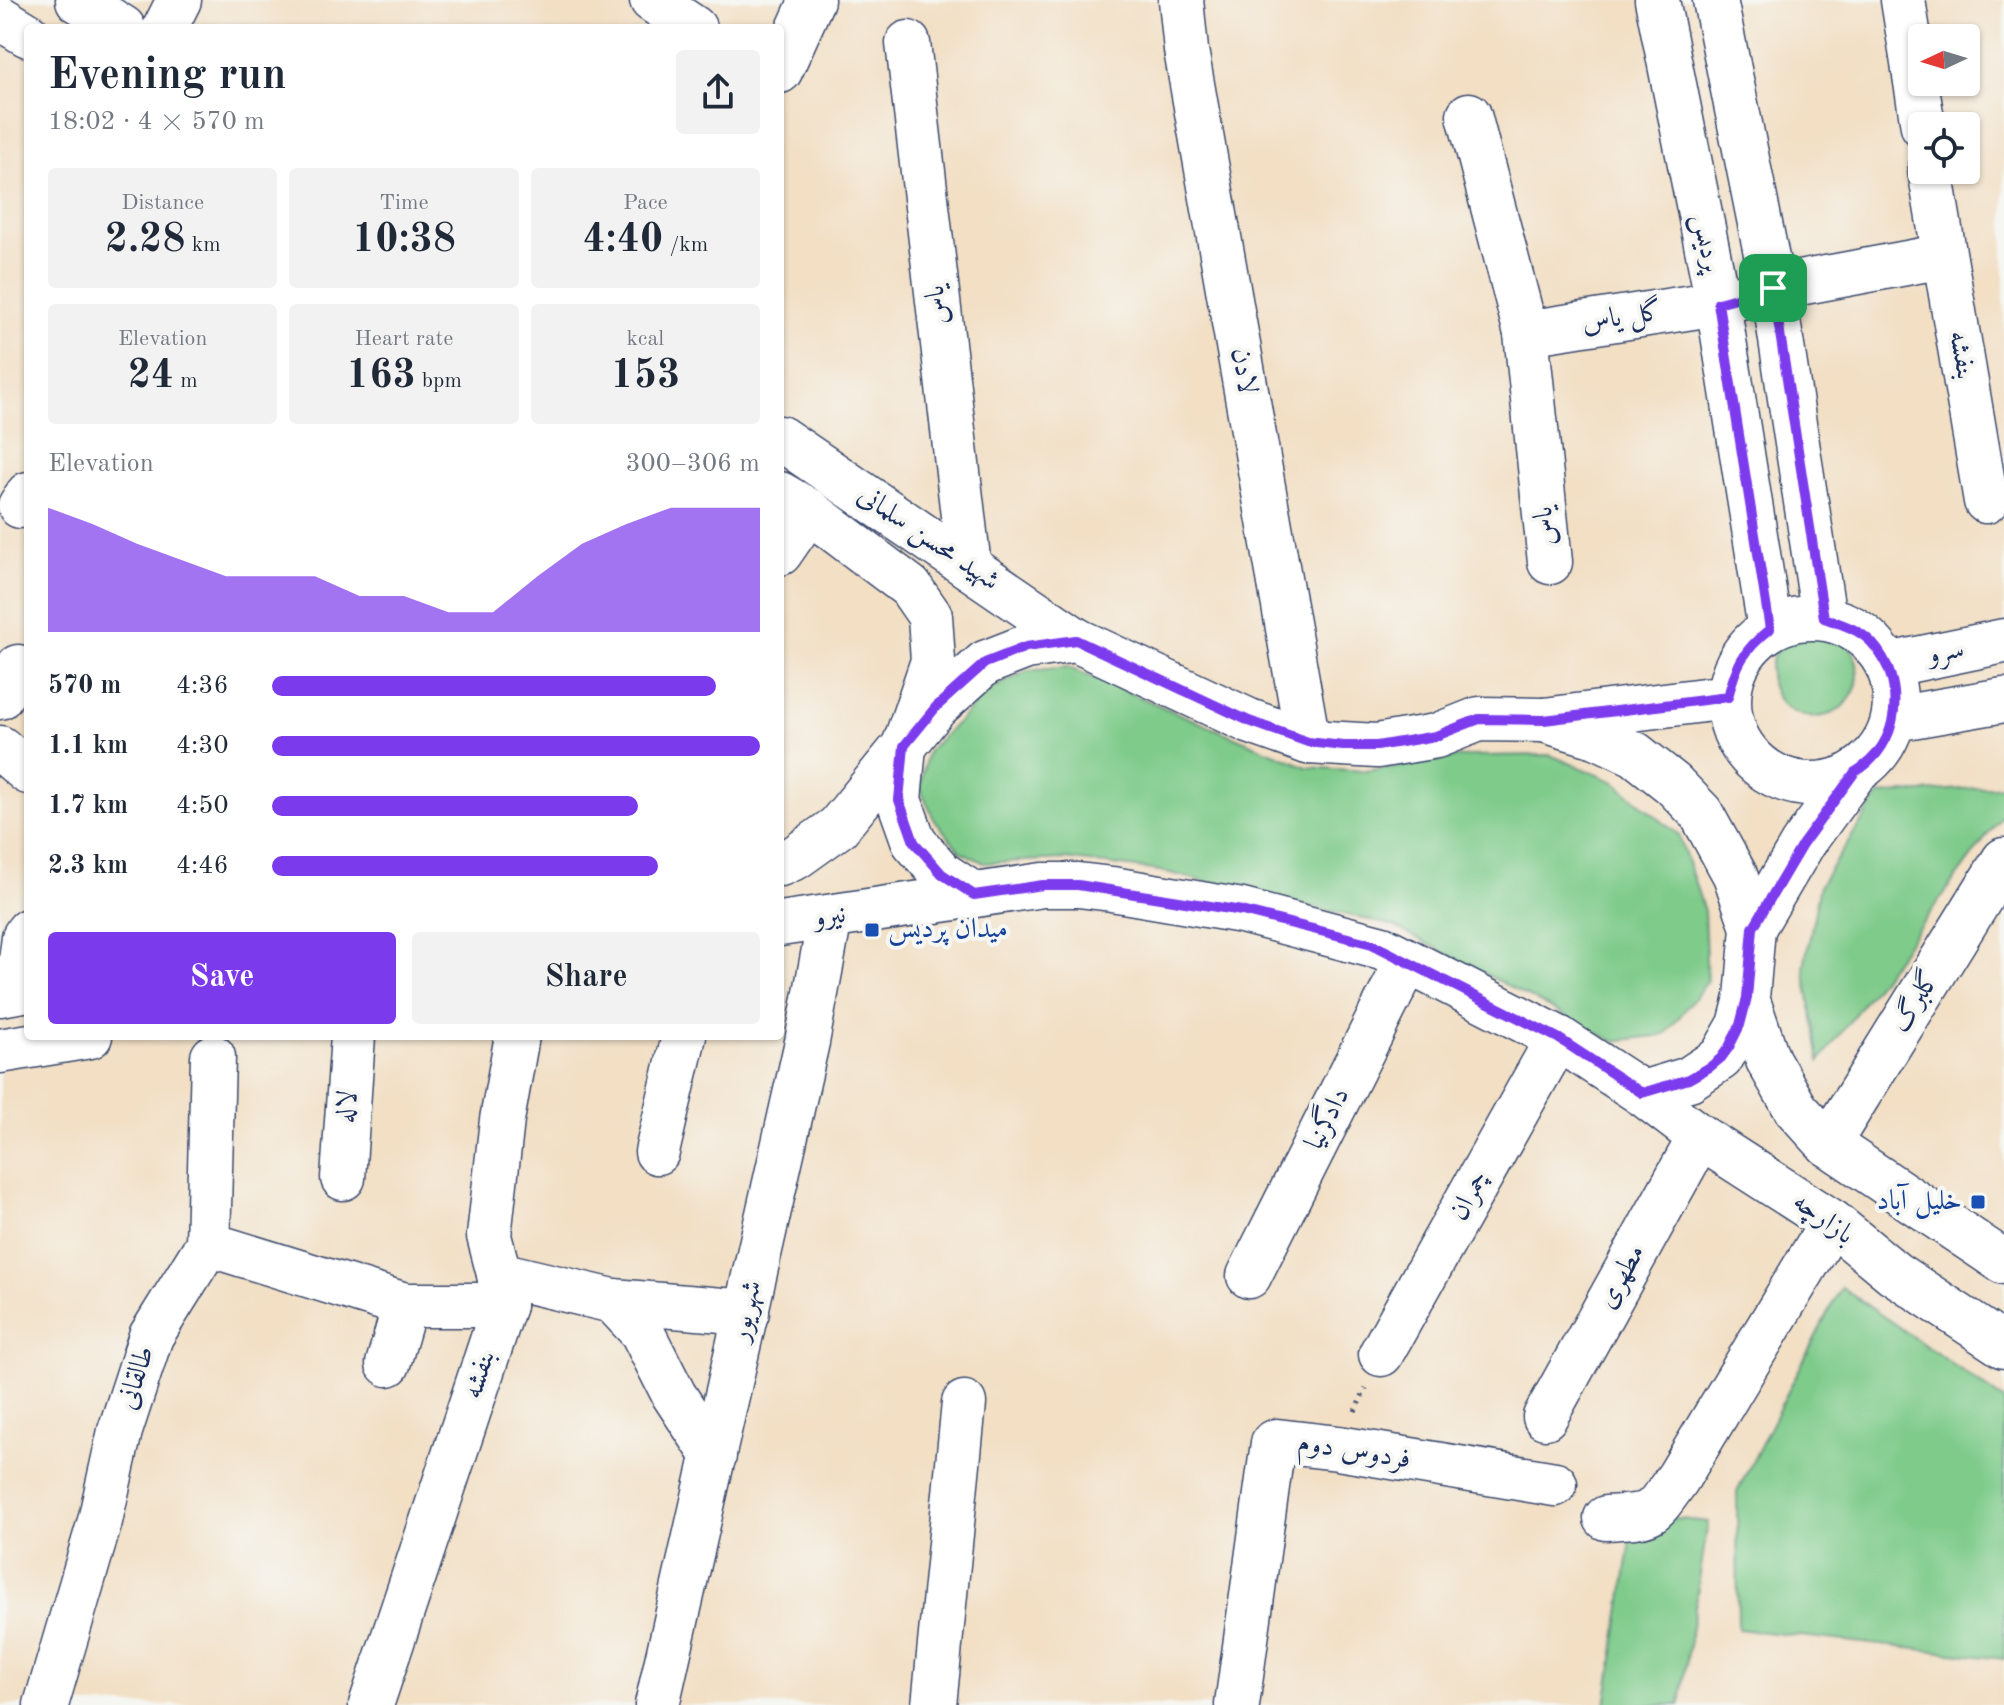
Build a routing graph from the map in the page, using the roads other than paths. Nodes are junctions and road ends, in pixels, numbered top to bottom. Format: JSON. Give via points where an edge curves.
{"nodes":[{"id":1,"x":78,"y":0,"type":"edge"},
{"id":2,"x":179,"y":0,"type":"edge"},
{"id":3,"x":652,"y":0,"type":"edge"},
{"id":4,"x":812,"y":0,"type":"edge"},
{"id":5,"x":1181,"y":0,"type":"edge"},
{"id":6,"x":1657,"y":0,"type":"edge"},
{"id":7,"x":1715,"y":0,"type":"edge"},
{"id":8,"x":1903,"y":0,"type":"edge"},
{"id":9,"x":0,"y":18,"type":"edge"},
{"id":10,"x":117,"y":24,"type":"edge"},
{"id":11,"x":167,"y":24,"type":"edge"},
{"id":12,"x":688,"y":24,"type":"edge"},
{"id":13,"x":24,"y":33,"type":"edge"},
{"id":14,"x":908,"y":43,"type":"dead end"},
{"id":15,"x":784,"y":62,"type":"edge"},
{"id":16,"x":1921,"y":112,"type":"edge"},
{"id":17,"x":1469,"y":115,"type":"dead end"},
{"id":18,"x":1932,"y":184,"type":"edge"},
{"id":19,"x":1944,"y":256,"type":"junction"},
{"id":20,"x":1773,"y":288,"type":"junction"},
{"id":21,"x":1718,"y":303,"type":"junction"},
{"id":22,"x":1526,"y":333,"type":"junction"},
{"id":23,"x":784,"y":441,"type":"edge"},
{"id":24,"x":1986,"y":501,"type":"dead end"},
{"id":25,"x":795,"y":503,"type":"edge"},
{"id":26,"x":784,"y":540,"type":"edge"},
{"id":27,"x":1550,"y":562,"type":"dead end"},
{"id":28,"x":969,"y":567,"type":"junction"},
{"id":29,"x":1824,"y":618,"type":"junction"},
{"id":30,"x":1770,"y":629,"type":"junction"},
{"id":31,"x":1076,"y":640,"type":"junction"},
{"id":32,"x":2004,"y":641,"type":"edge"},
{"id":33,"x":1888,"y":665,"type":"junction"},
{"id":34,"x":1728,"y":697,"type":"junction"},
{"id":35,"x":2004,"y":700,"type":"edge"},
{"id":36,"x":1894,"y":719,"type":"junction"},
{"id":37,"x":1544,"y":720,"type":"junction"},
{"id":38,"x":1308,"y":742,"type":"junction"},
{"id":39,"x":904,"y":746,"type":"junction"},
{"id":40,"x":0,"y":748,"type":"edge"},
{"id":41,"x":24,"y":769,"type":"edge"},
{"id":42,"x":1855,"y":772,"type":"junction"},
{"id":43,"x":2004,"y":860,"type":"edge"},
{"id":44,"x":784,"y":862,"type":"edge"},
{"id":45,"x":974,"y":895,"type":"junction"},
{"id":46,"x":830,"y":917,"type":"junction"},
{"id":47,"x":784,"y":923,"type":"edge"},
{"id":48,"x":1753,"y":928,"type":"junction"},
{"id":49,"x":24,"y":937,"type":"edge"},
{"id":50,"x":1407,"y":962,"type":"junction"},
{"id":51,"x":15,"y":992,"type":"edge"},
{"id":52,"x":1747,"y":998,"type":"junction"},
{"id":53,"x":1558,"y":1038,"type":"junction"},
{"id":54,"x":66,"y":1040,"type":"edge"},
{"id":55,"x":353,"y":1040,"type":"edge"},
{"id":56,"x":516,"y":1040,"type":"edge"},
{"id":57,"x":683,"y":1040,"type":"edge"},
{"id":58,"x":0,"y":1051,"type":"edge"},
{"id":59,"x":213,"y":1057,"type":"dead end"},
{"id":60,"x":1642,"y":1093,"type":"junction"},
{"id":61,"x":1700,"y":1137,"type":"junction"},
{"id":62,"x":1828,"y":1144,"type":"junction"},
{"id":63,"x":657,"y":1152,"type":"dead end"},
{"id":64,"x":343,"y":1178,"type":"dead end"},
{"id":65,"x":1832,"y":1222,"type":"junction"},
{"id":66,"x":208,"y":1244,"type":"junction"},
{"id":67,"x":2004,"y":1262,"type":"edge"},
{"id":68,"x":1249,"y":1276,"type":"dead end"},
{"id":69,"x":502,"y":1290,"type":"junction"},
{"id":70,"x":613,"y":1301,"type":"junction"},
{"id":71,"x":405,"y":1305,"type":"junction"},
{"id":72,"x":747,"y":1312,"type":"junction"},
{"id":73,"x":2004,"y":1346,"type":"edge"},
{"id":74,"x":1381,"y":1354,"type":"road end"},
{"id":75,"x":388,"y":1364,"type":"dead end"},
{"id":76,"x":964,"y":1403,"type":"dead end"},
{"id":77,"x":1545,"y":1417,"type":"dead end"},
{"id":78,"x":714,"y":1456,"type":"junction"},
{"id":79,"x":1555,"y":1484,"type":"dead end"},
{"id":80,"x":1606,"y":1518,"type":"dead end"},
{"id":81,"x":46,"y":1705,"type":"edge"},
{"id":82,"x":371,"y":1705,"type":"edge"},
{"id":83,"x":657,"y":1705,"type":"edge"},
{"id":84,"x":934,"y":1705,"type":"edge"},
{"id":85,"x":1237,"y":1705,"type":"edge"}],
"edges":[{"from":1,"to":10,"type":"street"},
{"from":2,"to":11,"type":"street"},
{"from":3,"to":12,"type":"street"},
{"from":4,"to":15,"type":"street"},
{"from":5,"to":38,"type":"street","name":"لادن"},
{"from":6,"to":21,"type":"street","name":"پردیس"},
{"from":7,"to":20,"type":"street","name":"پردیس"},
{"from":8,"to":16,"type":"street"},
{"from":9,"to":13,"type":"street"},
{"from":14,"to":28,"type":"street","name":"یاس"},
{"from":17,"to":22,"type":"street","name":"یاس"},
{"from":18,"to":19,"type":"street","name":"بنفشه"},
{"from":19,"to":20,"type":"street"},
{"from":19,"to":24,"type":"street","name":"بنفشه"},
{"from":20,"to":21,"type":"street","name":"گل یاس"},
{"from":20,"to":29,"type":"street","name":"پردیس"},
{"from":21,"to":22,"type":"street","name":"گل یاس"},
{"from":21,"to":30,"type":"street","name":"پردیس"},
{"from":22,"to":27,"type":"street","name":"یاس"},
{"from":23,"to":28,"type":"street","name":"شهید محسن سلمانی"},
{"from":25,"to":26,"type":"street"},
{"from":25,"to":39,"type":"street","name":"شهید محسن سلمانی","via":[[910,587],[930,616],[933,661]]},
{"from":28,"to":31,"type":"street","name":"شهید محسن سلمانی"},
{"from":29,"to":30,"type":"street","via":[[1796,619]]},
{"from":29,"to":33,"type":"street","via":[[1850,626]]},
{"from":30,"to":34,"type":"street","via":[[1749,646]]},
{"from":31,"to":38,"type":"street","via":[[1249,721]]},
{"from":31,"to":39,"type":"street","via":[[1026,647],[985,663],[936,707]]},
{"from":32,"to":33,"type":"street","name":"سرو"},
{"from":33,"to":36,"type":"street"},
{"from":34,"to":37,"type":"street"},
{"from":34,"to":42,"type":"street","via":[[1743,749],[1763,769],[1787,781],[1815,785]]},
{"from":35,"to":36,"type":"street","name":"سرو"},
{"from":36,"to":42,"type":"street","via":[[1883,745]]},
{"from":37,"to":38,"type":"street","via":[[1479,719],[1436,736],[1377,746]]},
{"from":37,"to":48,"type":"street","via":[[1635,754],[1673,784],[1701,813],[1735,875]]},
{"from":39,"to":44,"type":"street","via":[[838,827]]},
{"from":39,"to":45,"type":"street","via":[[899,800],[914,842],[942,874]]},
{"from":40,"to":41,"type":"street"},
{"from":42,"to":48,"type":"street","via":[[1802,845]]},
{"from":43,"to":62,"type":"street","name":"گلبرگ"},
{"from":45,"to":46,"type":"street","name":"نیرو"},
{"from":45,"to":50,"type":"street","via":[[1043,885],[1112,889],[1242,911],[1372,944]]},
{"from":46,"to":47,"type":"street","name":"نیرو"},
{"from":46,"to":72,"type":"street","name":"شهریور"},
{"from":48,"to":52,"type":"street"},
{"from":49,"to":51,"type":"street"},
{"from":50,"to":53,"type":"street"},
{"from":50,"to":68,"type":"street","name":"دادگرنیا"},
{"from":52,"to":60,"type":"street","via":[[1740,1025],[1721,1058],[1689,1079]]},
{"from":52,"to":62,"type":"street","via":[[1768,1060],[1796,1109]]},
{"from":53,"to":60,"type":"street"},
{"from":53,"to":74,"type":"street","name":"چمران"},
{"from":54,"to":58,"type":"street"},
{"from":55,"to":64,"type":"street","name":"لاله"},
{"from":56,"to":69,"type":"street","via":[[489,1236]]},
{"from":57,"to":63,"type":"street"},
{"from":59,"to":66,"type":"street"},
{"from":60,"to":61,"type":"street","name":"بازارچه"},
{"from":61,"to":65,"type":"street","name":"بازارچه"},
{"from":61,"to":77,"type":"street","name":"مطهری"},
{"from":62,"to":67,"type":"street"},
{"from":65,"to":73,"type":"street","name":"بازارچه","via":[[1894,1273]]},
{"from":65,"to":80,"type":"street","via":[[1658,1506],[1645,1515]]},
{"from":66,"to":71,"type":"street"},
{"from":66,"to":81,"type":"street","name":"طالقانی","via":[[151,1336]]},
{"from":69,"to":70,"type":"street"},
{"from":69,"to":71,"type":"street"},
{"from":69,"to":82,"type":"street","name":"بنفشه"},
{"from":70,"to":72,"type":"street"},
{"from":70,"to":78,"type":"street","via":[[642,1332]]},
{"from":71,"to":75,"type":"street"},
{"from":72,"to":78,"type":"street","name":"شهریور"},
{"from":76,"to":84,"type":"street"},
{"from":78,"to":83,"type":"street","name":"شهریور"},
{"from":79,"to":85,"type":"street","name":"فردوس دوم","via":[[1277,1441],[1271,1448]]}]}
